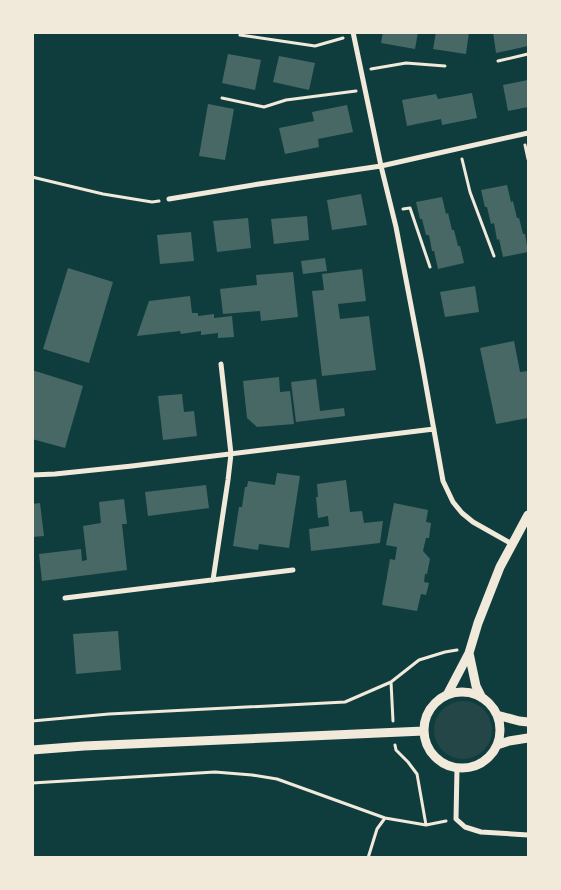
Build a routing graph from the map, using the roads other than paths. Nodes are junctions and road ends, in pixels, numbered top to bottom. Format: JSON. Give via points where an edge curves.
{"nodes":[{"id":1,"x":353,"y":34,"type":"edge"},
{"id":2,"x":528,"y":134,"type":"edge"},
{"id":3,"x":381,"y":166,"type":"junction"},
{"id":4,"x":169,"y":199,"type":"road end"},
{"id":5,"x":221,"y":364,"type":"dead end"},
{"id":6,"x":434,"y":429,"type":"junction"},
{"id":7,"x":231,"y":454,"type":"junction"},
{"id":8,"x":32,"y":476,"type":"edge"},
{"id":9,"x":528,"y":516,"type":"edge"},
{"id":10,"x":512,"y":544,"type":"junction"},
{"id":11,"x":294,"y":570,"type":"dead end"},
{"id":12,"x":213,"y":580,"type":"junction"},
{"id":13,"x":65,"y":598,"type":"dead end"},
{"id":14,"x":470,"y":651,"type":"junction"},
{"id":15,"x":447,"y":695,"type":"junction"},
{"id":16,"x":482,"y":698,"type":"junction"},
{"id":17,"x":497,"y":715,"type":"junction"},
{"id":18,"x":528,"y":722,"type":"edge"},
{"id":19,"x":424,"y":731,"type":"junction"},
{"id":20,"x":528,"y":738,"type":"edge"},
{"id":21,"x":497,"y":745,"type":"junction"},
{"id":22,"x":32,"y":750,"type":"edge"},
{"id":23,"x":457,"y":768,"type":"junction"},
{"id":24,"x":528,"y":835,"type":"edge"}],
"edges":[{"from":1,"to":3,"type":"street"},
{"from":2,"to":3,"type":"street"},
{"from":3,"to":4,"type":"street"},
{"from":3,"to":6,"type":"street"},
{"from":5,"to":7,"type":"street"},
{"from":6,"to":7,"type":"street"},
{"from":6,"to":10,"type":"street","via":[[443,480],[453,502],[473,522]]},
{"from":7,"to":8,"type":"street"},
{"from":7,"to":12,"type":"street"},
{"from":9,"to":10,"type":"street"},
{"from":10,"to":14,"type":"street","via":[[490,592]]},
{"from":11,"to":12,"type":"street"},
{"from":12,"to":13,"type":"street"},
{"from":14,"to":15,"type":"street"},
{"from":14,"to":16,"type":"street","via":[[476,686]]},
{"from":15,"to":16,"type":"street","via":[[465,692]]},
{"from":15,"to":19,"type":"street","via":[[430,709]]},
{"from":16,"to":17,"type":"street"},
{"from":17,"to":18,"type":"street"},
{"from":17,"to":21,"type":"street","via":[[500,735]]},
{"from":19,"to":22,"type":"street"},
{"from":19,"to":23,"type":"street","via":[[430,751],[447,765]]},
{"from":20,"to":21,"type":"street"},
{"from":21,"to":23,"type":"street","via":[[481,763],[470,768]]},
{"from":23,"to":24,"type":"street","via":[[456,819],[465,827],[481,832]]}]}
